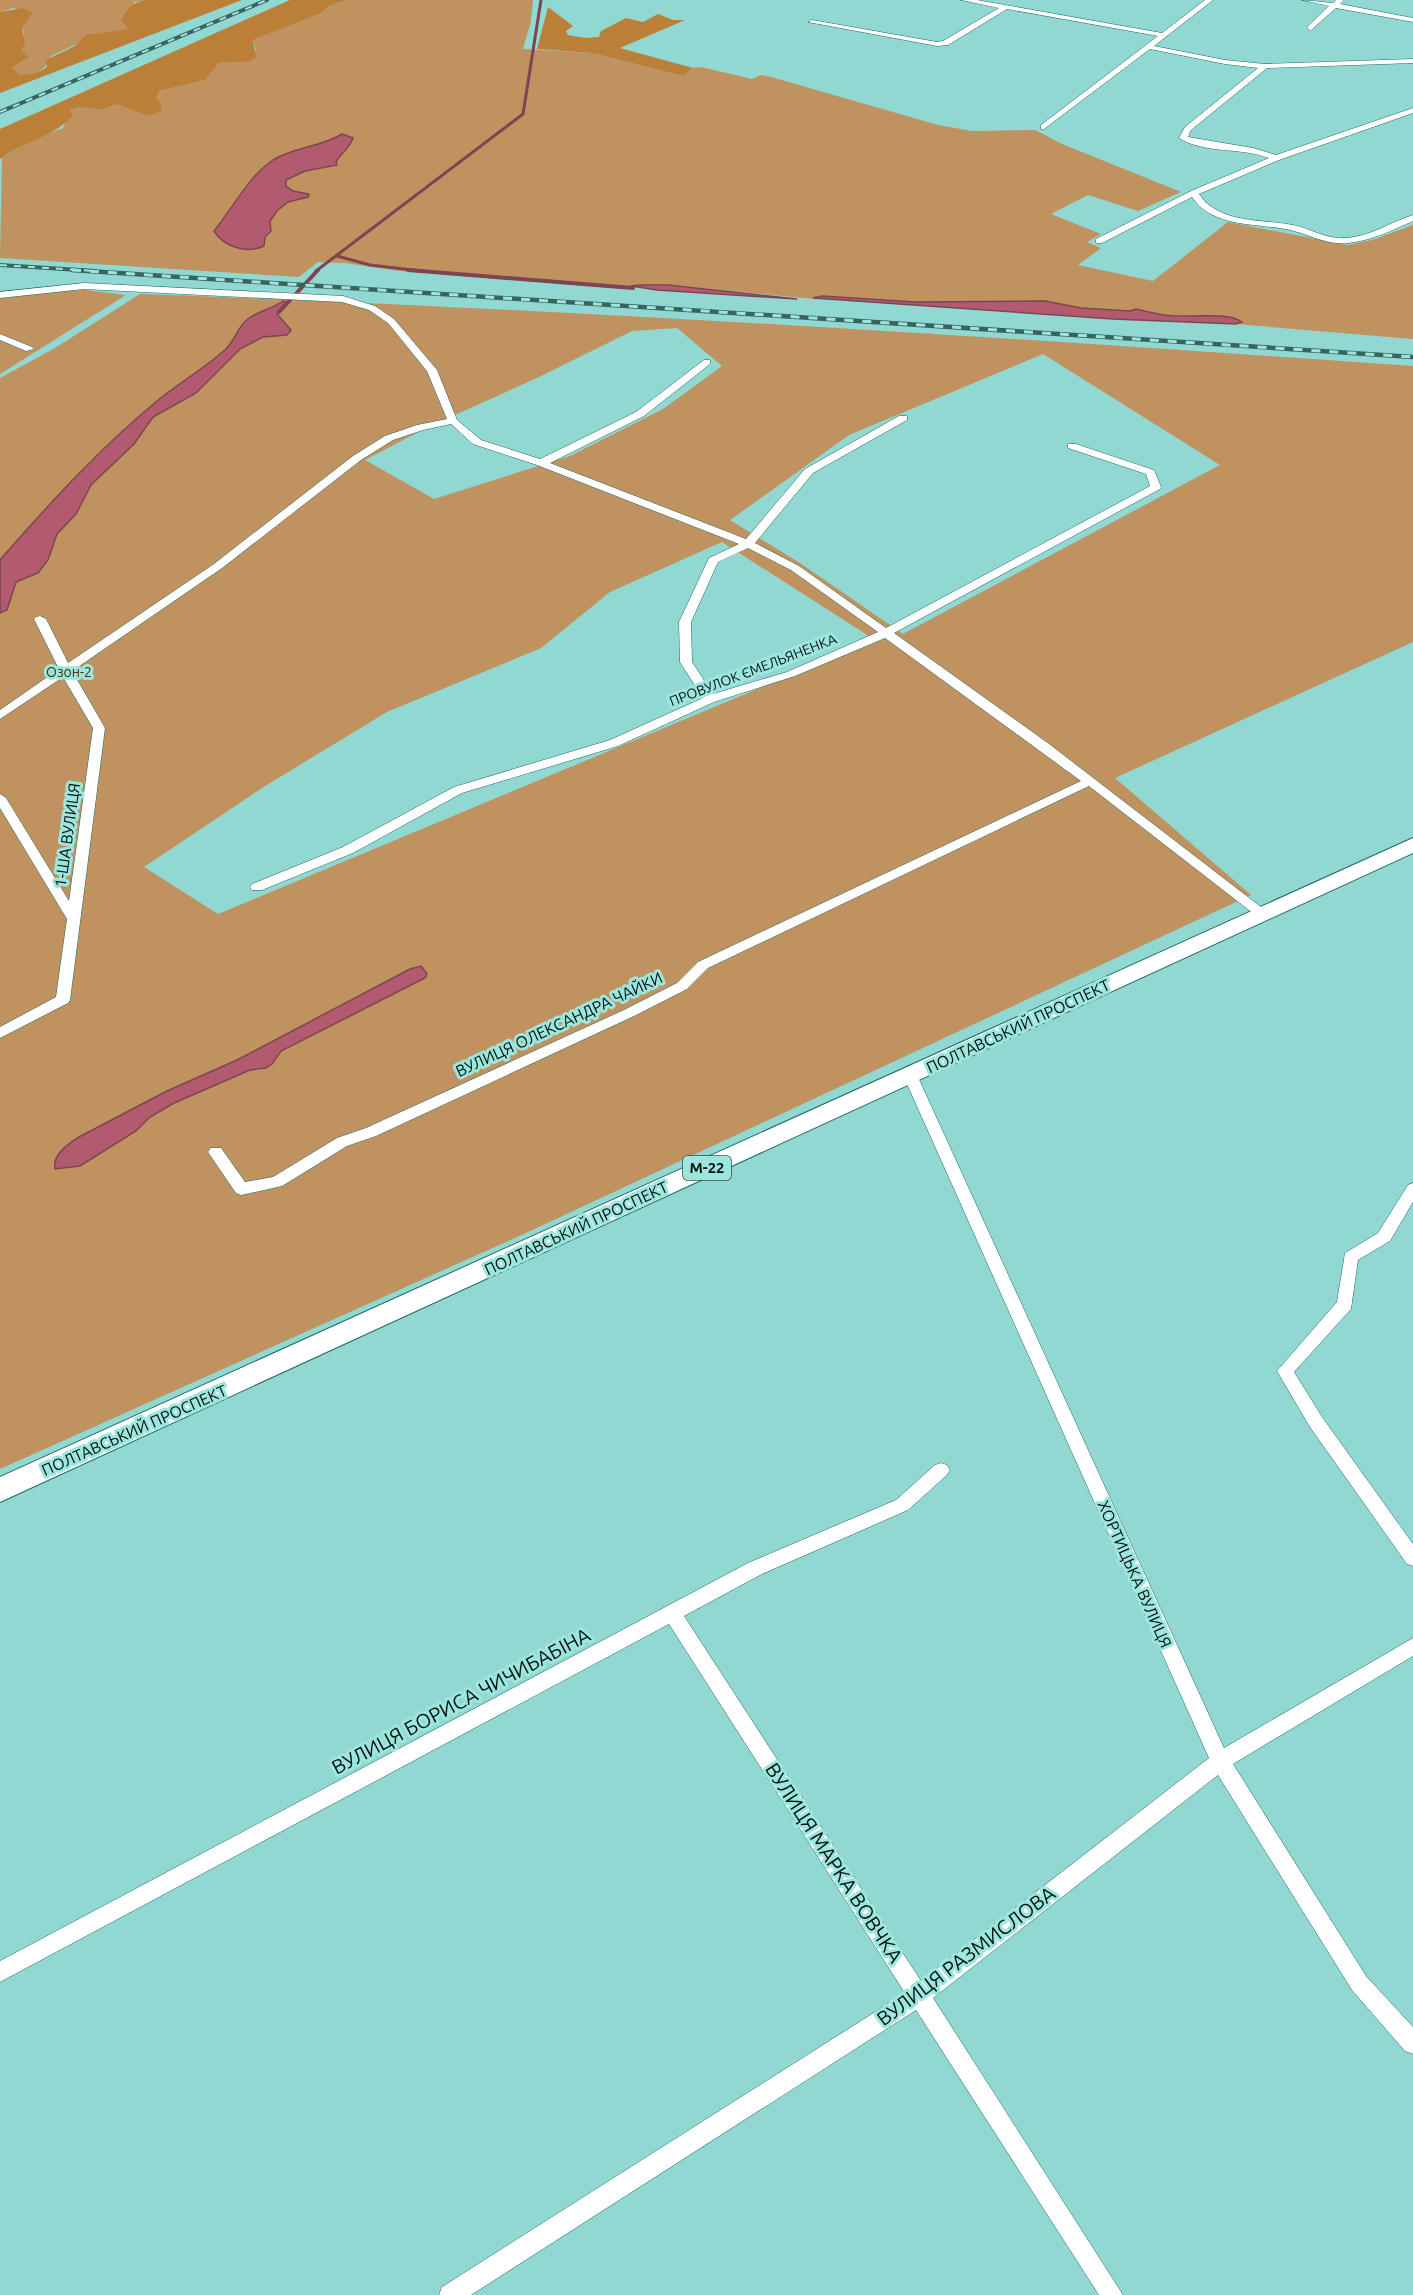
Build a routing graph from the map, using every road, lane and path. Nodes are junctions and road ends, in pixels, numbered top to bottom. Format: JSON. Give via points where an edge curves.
{"nodes":[{"id":1,"x":965,"y":0,"type":"edge"},
{"id":2,"x":1209,"y":0,"type":"edge"},
{"id":3,"x":1306,"y":0,"type":"edge"},
{"id":4,"x":1338,"y":3,"type":"edge"},
{"id":5,"x":1005,"y":4,"type":"edge"},
{"id":6,"x":1413,"y":20,"type":"edge"},
{"id":7,"x":812,"y":22,"type":"dead end"},
{"id":8,"x":1310,"y":29,"type":"dead end"},
{"id":9,"x":1164,"y":35,"type":"junction"},
{"id":10,"x":1149,"y":47,"type":"junction"},
{"id":11,"x":1413,"y":61,"type":"edge"},
{"id":12,"x":1265,"y":66,"type":"junction"},
{"id":13,"x":1413,"y":110,"type":"edge"},
{"id":14,"x":1044,"y":127,"type":"dead end"},
{"id":15,"x":1276,"y":158,"type":"junction"},
{"id":16,"x":1194,"y":192,"type":"junction"},
{"id":17,"x":1413,"y":218,"type":"edge"},
{"id":18,"x":1099,"y":241,"type":"dead end"},
{"id":19,"x":0,"y":295,"type":"edge"},
{"id":20,"x":0,"y":337,"type":"edge"},
{"id":21,"x":29,"y":349,"type":"dead end"},
{"id":22,"x":707,"y":362,"type":"dead end"},
{"id":23,"x":903,"y":418,"type":"dead end"},
{"id":24,"x":453,"y":421,"type":"junction"},
{"id":25,"x":1072,"y":446,"type":"dead end"},
{"id":26,"x":541,"y":463,"type":"junction"},
{"id":27,"x":748,"y":544,"type":"junction"},
{"id":28,"x":40,"y":619,"type":"dead end"},
{"id":29,"x":886,"y":633,"type":"junction"},
{"id":30,"x":66,"y":672,"type":"junction"},
{"id":31,"x":710,"y":699,"type":"junction"},
{"id":32,"x":0,"y":715,"type":"edge"},
{"id":33,"x":1090,"y":781,"type":"junction"},
{"id":34,"x":0,"y":798,"type":"edge"},
{"id":35,"x":1413,"y":845,"type":"edge"},
{"id":36,"x":257,"y":887,"type":"dead end"},
{"id":37,"x":1263,"y":914,"type":"junction"},
{"id":38,"x":73,"y":918,"type":"junction"},
{"id":39,"x":0,"y":1033,"type":"edge"},
{"id":40,"x":910,"y":1075,"type":"junction"},
{"id":41,"x":216,"y":1152,"type":"dead end"},
{"id":42,"x":1413,"y":1189,"type":"edge"},
{"id":43,"x":941,"y":1470,"type":"dead end"},
{"id":44,"x":0,"y":1490,"type":"edge"},
{"id":45,"x":1413,"y":1558,"type":"edge"},
{"id":46,"x":672,"y":1613,"type":"junction"},
{"id":47,"x":1413,"y":1646,"type":"edge"},
{"id":48,"x":1220,"y":1761,"type":"junction"},
{"id":49,"x":0,"y":1972,"type":"edge"},
{"id":50,"x":919,"y":1996,"type":"junction"},
{"id":51,"x":1413,"y":2043,"type":"edge"},
{"id":52,"x":450,"y":2295,"type":"edge"},
{"id":53,"x":1112,"y":2295,"type":"edge"}],
"edges":[{"from":1,"to":5,"type":"street"},
{"from":2,"to":9,"type":"street"},
{"from":3,"to":4,"type":"street"},
{"from":4,"to":6,"type":"street"},
{"from":4,"to":8,"type":"street"},
{"from":5,"to":7,"type":"street","via":[[945,43],[937,44]]},
{"from":5,"to":9,"type":"street"},
{"from":9,"to":10,"type":"street"},
{"from":10,"to":12,"type":"street"},
{"from":10,"to":14,"type":"street"},
{"from":11,"to":12,"type":"street"},
{"from":12,"to":15,"type":"street","via":[[1188,129],[1184,138]]},
{"from":13,"to":15,"type":"street"},
{"from":15,"to":16,"type":"street"},
{"from":16,"to":17,"type":"street","via":[[1197,200],[1209,209],[1238,220],[1294,228],[1338,241],[1364,237]]},
{"from":16,"to":18,"type":"street"},
{"from":19,"to":24,"type":"street","via":[[84,286],[343,299],[372,308],[391,321],[432,370]]},
{"from":20,"to":21,"type":"street"},
{"from":22,"to":26,"type":"street","via":[[640,414]]},
{"from":23,"to":27,"type":"street","via":[[809,471]]},
{"from":24,"to":26,"type":"street","via":[[477,442]]},
{"from":24,"to":30,"type":"street","via":[[389,438],[357,458],[218,566]]},
{"from":25,"to":29,"type":"street","name":"ПРОВУЛОК ЄМЕЛЬЯНЕНКА","via":[[1150,472],[1156,487]]},
{"from":26,"to":27,"type":"street"},
{"from":27,"to":29,"type":"street","via":[[795,568]]},
{"from":27,"to":31,"type":"street","via":[[713,560],[685,622],[686,662]]},
{"from":28,"to":30,"type":"street","name":"1-ША ВУЛИЦЯ"},
{"from":29,"to":31,"type":"street","name":"ПРОВУЛОК ЄМЕЛЬЯНЕНКА","via":[[790,674]]},
{"from":29,"to":33,"type":"street"},
{"from":30,"to":32,"type":"street"},
{"from":30,"to":38,"type":"street","name":"1-ША ВУЛИЦЯ","via":[[99,728]]},
{"from":31,"to":36,"type":"street","name":"ПРОВУЛОК ЄМЕЛЬЯНЕНКА","via":[[614,743],[458,790],[348,850]]},
{"from":33,"to":37,"type":"street"},
{"from":33,"to":41,"type":"street","name":"ВУЛИЦЯ ОЛЕКСАНДРА ЧАЙКИ","via":[[703,965],[682,986],[629,1013],[342,1142],[276,1182],[241,1189]]},
{"from":34,"to":38,"type":"street"},
{"from":35,"to":37,"type":"highway","name":"ПОЛТАВСЬКИЙ ПРОСПЕКТ","number":"М-22"},
{"from":37,"to":40,"type":"highway","name":"ПОЛТАВСЬКИЙ ПРОСПЕКТ","number":"М-22"},
{"from":38,"to":39,"type":"street","name":"1-ША ВУЛИЦЯ","via":[[63,1000]]},
{"from":40,"to":44,"type":"highway","name":"ПОЛТАВСЬКИЙ ПРОСПЕКТ","number":"М-22"},
{"from":40,"to":48,"type":"street","name":"ХОРТИЦЬКА ВУЛИЦЯ"},
{"from":42,"to":45,"type":"street","via":[[1384,1237],[1351,1257],[1345,1304],[1285,1371],[1316,1422]]},
{"from":43,"to":46,"type":"street","name":"ВУЛИЦЯ БОРИСА ЧИЧИБАБІНА","via":[[902,1504],[754,1569]]},
{"from":46,"to":49,"type":"street","name":"ВУЛИЦЯ БОРИСА ЧИЧИБАБІНА"},
{"from":46,"to":50,"type":"street","name":"ВУЛИЦЯ МАРКА ВОВЧКА"},
{"from":47,"to":48,"type":"street","name":"ВУЛИЦЯ РАЗМИСЛОВА"},
{"from":48,"to":50,"type":"street","name":"ВУЛИЦЯ РАЗМИСЛОВА"},
{"from":48,"to":51,"type":"street","name":"ХОРТИЦЬКА ВУЛИЦЯ","via":[[1359,1983]]},
{"from":50,"to":52,"type":"street","name":"ВУЛИЦЯ РАЗМИСЛОВА"},
{"from":50,"to":53,"type":"street","name":"ВУЛИЦЯ МАРКА ВОВЧКА"}]}
